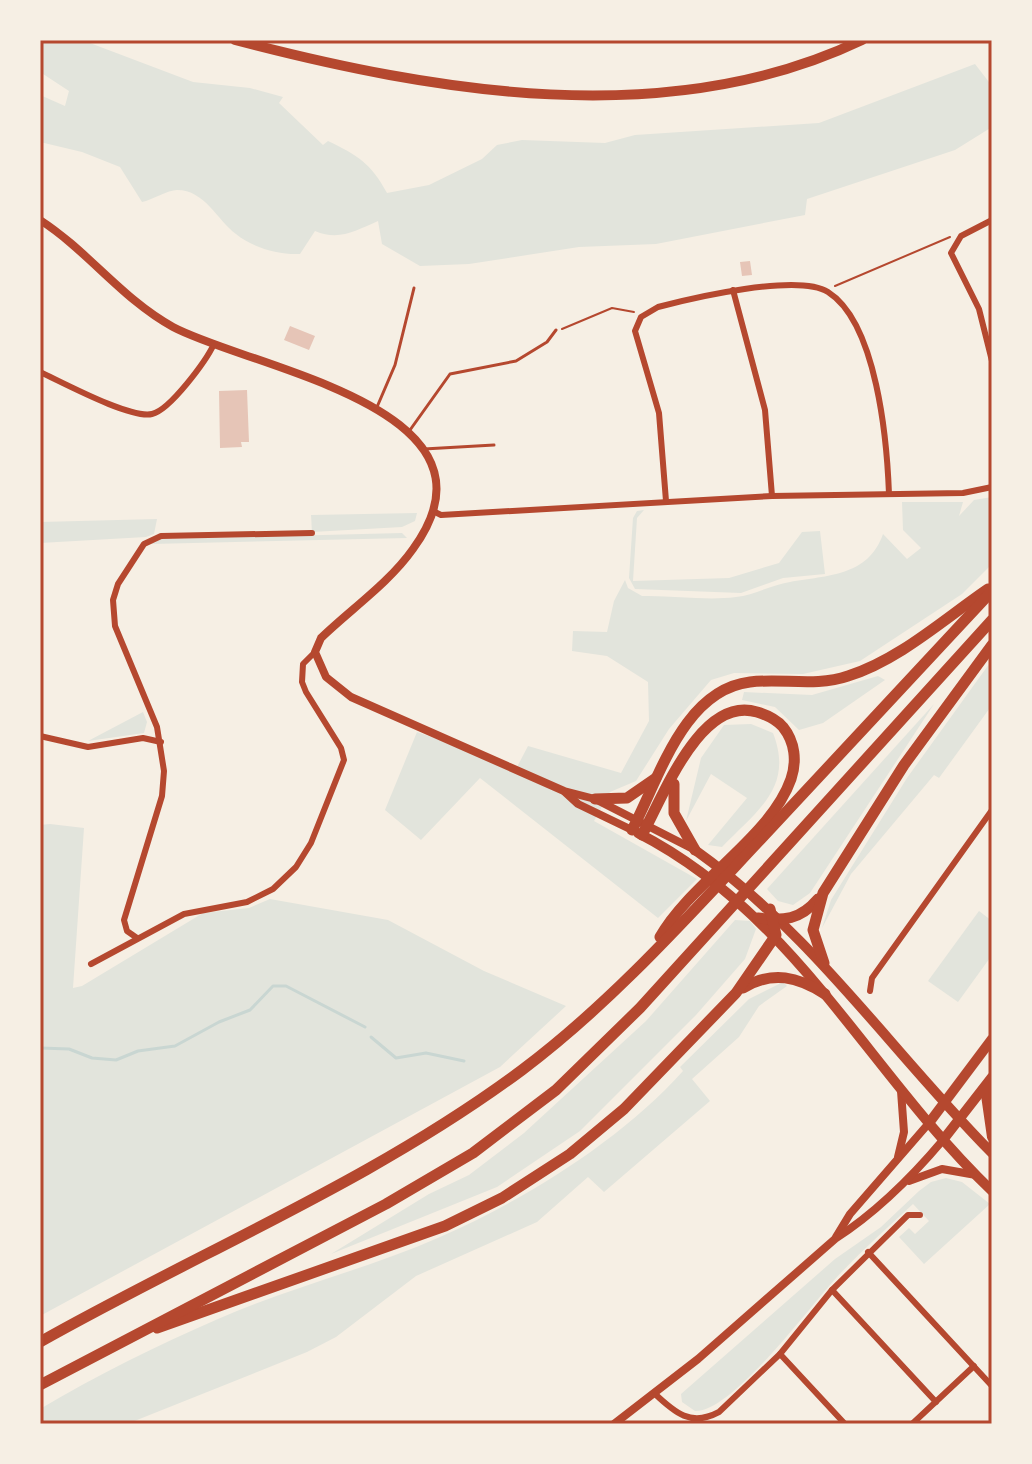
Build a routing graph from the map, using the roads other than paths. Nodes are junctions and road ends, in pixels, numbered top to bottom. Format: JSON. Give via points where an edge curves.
{"nodes":[{"id":1,"x":235,"y":40,"type":"edge"},
{"id":2,"x":862,"y":40,"type":"edge"},
{"id":3,"x":40,"y":220,"type":"edge"},
{"id":4,"x":992,"y":220,"type":"edge"},
{"id":5,"x":414,"y":288,"type":"dead end"},
{"id":6,"x":733,"y":290,"type":"junction"},
{"id":7,"x":556,"y":330,"type":"road end"},
{"id":8,"x":214,"y":344,"type":"junction"},
{"id":9,"x":992,"y":361,"type":"edge"},
{"id":10,"x":40,"y":372,"type":"edge"},
{"id":11,"x":377,"y":407,"type":"junction"},
{"id":12,"x":410,"y":430,"type":"junction"},
{"id":13,"x":494,"y":445,"type":"dead end"},
{"id":14,"x":424,"y":449,"type":"junction"},
{"id":15,"x":992,"y":487,"type":"edge"},
{"id":16,"x":889,"y":494,"type":"junction"},
{"id":17,"x":772,"y":496,"type":"junction"},
{"id":18,"x":666,"y":501,"type":"junction"},
{"id":19,"x":433,"y":511,"type":"junction"},
{"id":20,"x":312,"y":533,"type":"dead end"},
{"id":21,"x":992,"y":589,"type":"edge"},
{"id":22,"x":992,"y":620,"type":"edge"},
{"id":23,"x":992,"y":645,"type":"edge"},
{"id":24,"x":315,"y":652,"type":"junction"},
{"id":25,"x":40,"y":736,"type":"edge"},
{"id":26,"x":161,"y":742,"type":"junction"},
{"id":27,"x":660,"y":775,"type":"junction"},
{"id":28,"x":675,"y":776,"type":"junction"},
{"id":29,"x":564,"y":791,"type":"junction"},
{"id":30,"x":595,"y":799,"type":"junction"},
{"id":31,"x":992,"y":810,"type":"edge"},
{"id":32,"x":640,"y":827,"type":"junction"},
{"id":33,"x":695,"y":850,"type":"junction"},
{"id":34,"x":731,"y":863,"type":"junction"},
{"id":35,"x":823,"y":893,"type":"junction"},
{"id":36,"x":776,"y":916,"type":"junction"},
{"id":37,"x":758,"y":918,"type":"junction"},
{"id":38,"x":776,"y":935,"type":"junction"},
{"id":39,"x":137,"y":938,"type":"junction"},
{"id":40,"x":824,"y":963,"type":"junction"},
{"id":41,"x":91,"y":964,"type":"dead end"},
{"id":42,"x":870,"y":991,"type":"dead end"},
{"id":43,"x":736,"y":993,"type":"junction"},
{"id":44,"x":825,"y":994,"type":"junction"},
{"id":45,"x":992,"y":1039,"type":"edge"},
{"id":46,"x":992,"y":1077,"type":"edge"},
{"id":47,"x":985,"y":1088,"type":"junction"},
{"id":48,"x":901,"y":1091,"type":"junction"},
{"id":49,"x":947,"y":1101,"type":"junction"},
{"id":50,"x":962,"y":1119,"type":"junction"},
{"id":51,"x":929,"y":1123,"type":"junction"},
{"id":52,"x":992,"y":1137,"type":"edge"},
{"id":53,"x":943,"y":1140,"type":"junction"},
{"id":54,"x":992,"y":1153,"type":"edge"},
{"id":55,"x":893,"y":1167,"type":"junction"},
{"id":56,"x":976,"y":1175,"type":"junction"},
{"id":57,"x":905,"y":1183,"type":"junction"},
{"id":58,"x":992,"y":1191,"type":"edge"},
{"id":59,"x":920,"y":1215,"type":"dead end"},
{"id":60,"x":835,"y":1239,"type":"junction"},
{"id":61,"x":868,"y":1252,"type":"junction"},
{"id":62,"x":832,"y":1290,"type":"junction"},
{"id":63,"x":118,"y":1341,"type":"junction"},
{"id":64,"x":40,"y":1342,"type":"edge"},
{"id":65,"x":780,"y":1354,"type":"junction"},
{"id":66,"x":974,"y":1366,"type":"junction"},
{"id":67,"x":40,"y":1385,"type":"edge"},
{"id":68,"x":992,"y":1386,"type":"edge"},
{"id":69,"x":654,"y":1393,"type":"junction"},
{"id":70,"x":936,"y":1402,"type":"junction"},
{"id":71,"x":614,"y":1424,"type":"edge"},
{"id":72,"x":845,"y":1424,"type":"edge"},
{"id":73,"x":912,"y":1424,"type":"edge"}],
"edges":[{"from":1,"to":2,"type":"main road","via":[[421,81],[620,94],[750,78]]},
{"from":3,"to":8,"type":"street","via":[[143,307]]},
{"from":4,"to":9,"type":"street","via":[[961,236],[951,253],[979,309]]},
{"from":5,"to":11,"type":"lane","via":[[395,365]]},
{"from":6,"to":16,"type":"street","via":[[827,291],[846,312],[875,380],[885,424]]},
{"from":6,"to":17,"type":"street","via":[[765,410]]},
{"from":6,"to":18,"type":"street","via":[[658,307],[641,317],[635,331],[659,413]]},
{"from":7,"to":12,"type":"lane","via":[[516,361],[450,374]]},
{"from":8,"to":10,"type":"street","via":[[195,373],[153,414],[121,407]]},
{"from":8,"to":11,"type":"street"},
{"from":11,"to":12,"type":"street"},
{"from":12,"to":14,"type":"street"},
{"from":13,"to":14,"type":"lane"},
{"from":14,"to":19,"type":"street","via":[[435,485]]},
{"from":15,"to":16,"type":"street","via":[[963,493]]},
{"from":16,"to":17,"type":"street"},
{"from":17,"to":18,"type":"street"},
{"from":18,"to":19,"type":"street","via":[[441,515]]},
{"from":19,"to":24,"type":"street","via":[[412,552],[321,638]]},
{"from":20,"to":26,"type":"street","via":[[161,536],[144,544],[118,584],[112,614]]},
{"from":21,"to":27,"type":"highway","via":[[862,672],[821,682],[751,682],[725,689],[687,725]]},
{"from":21,"to":34,"type":"highway"},
{"from":22,"to":63,"type":"highway","via":[[599,1050],[556,1090],[484,1145],[386,1204]]},
{"from":23,"to":35,"type":"highway","via":[[911,754]]},
{"from":24,"to":29,"type":"street","via":[[326,677],[351,697]]},
{"from":24,"to":39,"type":"street","via":[[303,664],[302,682],[341,748],[343,765],[311,843],[273,889],[247,902],[184,914]]},
{"from":25,"to":26,"type":"street","via":[[88,747],[143,738]]},
{"from":26,"to":39,"type":"street","via":[[162,796],[124,920],[127,931]]},
{"from":27,"to":30,"type":"highway","via":[[627,798]]},
{"from":27,"to":32,"type":"highway"},
{"from":28,"to":32,"type":"highway"},
{"from":28,"to":33,"type":"highway","via":[[674,813]]},
{"from":28,"to":34,"type":"highway","via":[[704,727],[718,716],[754,711],[785,730],[794,764],[785,795]]},
{"from":29,"to":30,"type":"street"},
{"from":29,"to":32,"type":"street","via":[[578,804]]},
{"from":30,"to":32,"type":"street"},
{"from":31,"to":42,"type":"street","via":[[872,978]]},
{"from":32,"to":33,"type":"street"},
{"from":32,"to":37,"type":"main road"},
{"from":33,"to":36,"type":"main road"},
{"from":34,"to":64,"type":"highway","via":[[590,1012],[448,1123],[317,1198]]},
{"from":35,"to":36,"type":"highway","via":[[805,913]]},
{"from":35,"to":40,"type":"highway","via":[[813,930]]},
{"from":36,"to":37,"type":"highway"},
{"from":36,"to":38,"type":"highway"},
{"from":36,"to":40,"type":"main road"},
{"from":37,"to":38,"type":"main road"},
{"from":38,"to":43,"type":"highway"},
{"from":38,"to":44,"type":"main road"},
{"from":39,"to":41,"type":"street"},
{"from":40,"to":49,"type":"main road"},
{"from":43,"to":44,"type":"highway","via":[[757,980],[783,976]]},
{"from":43,"to":63,"type":"highway","via":[[624,1109],[570,1154],[502,1198],[445,1226]]},
{"from":44,"to":48,"type":"main road"},
{"from":45,"to":49,"type":"main road"},
{"from":46,"to":47,"type":"main road"},
{"from":47,"to":50,"type":"main road"},
{"from":47,"to":52,"type":"main road"},
{"from":48,"to":51,"type":"main road"},
{"from":48,"to":55,"type":"street","via":[[903,1141]]},
{"from":49,"to":50,"type":"main road"},
{"from":49,"to":51,"type":"main road"},
{"from":50,"to":53,"type":"main road"},
{"from":50,"to":54,"type":"main road"},
{"from":51,"to":53,"type":"main road"},
{"from":51,"to":55,"type":"street"},
{"from":53,"to":56,"type":"main road"},
{"from":53,"to":57,"type":"street"},
{"from":55,"to":60,"type":"street","via":[[850,1214]]},
{"from":56,"to":57,"type":"street","via":[[942,1169]]},
{"from":56,"to":58,"type":"main road"},
{"from":57,"to":60,"type":"street"},
{"from":59,"to":61,"type":"street","via":[[908,1215]]},
{"from":60,"to":69,"type":"street"},
{"from":61,"to":62,"type":"street"},
{"from":61,"to":66,"type":"street"},
{"from":62,"to":65,"type":"street"},
{"from":62,"to":70,"type":"street"},
{"from":63,"to":67,"type":"highway"},
{"from":65,"to":69,"type":"street","via":[[707,1418],[681,1416]]},
{"from":65,"to":72,"type":"street"},
{"from":66,"to":68,"type":"street"},
{"from":66,"to":70,"type":"street"},
{"from":69,"to":71,"type":"street"},
{"from":70,"to":73,"type":"street"}]}
